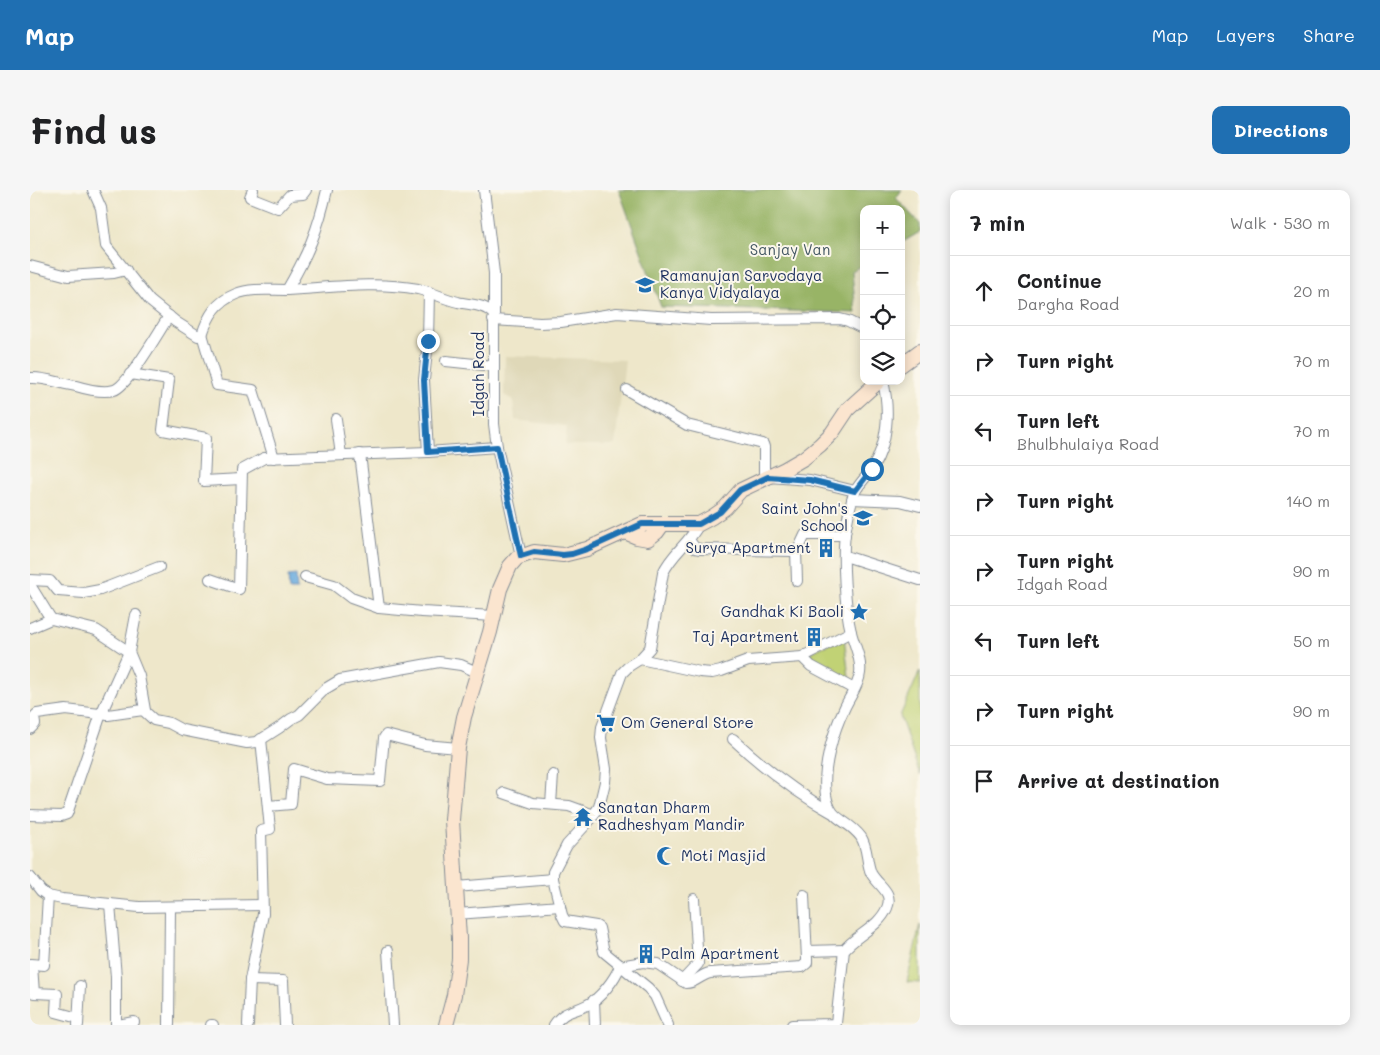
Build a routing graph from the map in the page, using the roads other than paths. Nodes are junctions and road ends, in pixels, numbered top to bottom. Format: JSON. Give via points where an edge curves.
{"nodes":[{"id":1,"x":93,"y":190,"type":"edge"},
{"id":2,"x":253,"y":190,"type":"edge"},
{"id":3,"x":306,"y":190,"type":"edge"},
{"id":4,"x":327,"y":190,"type":"edge"},
{"id":5,"x":484,"y":190,"type":"edge"},
{"id":6,"x":30,"y":266,"type":"edge"},
{"id":7,"x":126,"y":270,"type":"junction"},
{"id":8,"x":287,"y":290,"type":"junction"},
{"id":9,"x":429,"y":292,"type":"junction"},
{"id":10,"x":169,"y":316,"type":"junction"},
{"id":11,"x":493,"y":317,"type":"junction"},
{"id":12,"x":860,"y":327,"type":"edge"},
{"id":13,"x":202,"y":334,"type":"junction"},
{"id":14,"x":446,"y":361,"type":"dead end"},
{"id":15,"x":493,"y":366,"type":"junction"},
{"id":16,"x":130,"y":374,"type":"junction"},
{"id":17,"x":30,"y":378,"type":"edge"},
{"id":18,"x":876,"y":385,"type":"edge"},
{"id":19,"x":882,"y":385,"type":"edge"},
{"id":20,"x":627,"y":390,"type":"dead end"},
{"id":21,"x":336,"y":419,"type":"dead end"},
{"id":22,"x":497,"y":447,"type":"junction"},
{"id":23,"x":428,"y":452,"type":"junction"},
{"id":24,"x":360,"y":454,"type":"junction"},
{"id":25,"x":341,"y":455,"type":"junction"},
{"id":26,"x":274,"y":458,"type":"junction"},
{"id":27,"x":766,"y":478,"type":"junction"},
{"id":28,"x":241,"y":480,"type":"junction"},
{"id":29,"x":854,"y":495,"type":"junction"},
{"id":30,"x":920,"y":506,"type":"edge"},
{"id":31,"x":699,"y":524,"type":"junction"},
{"id":32,"x":845,"y":535,"type":"junction"},
{"id":33,"x":689,"y":540,"type":"junction"},
{"id":34,"x":796,"y":550,"type":"junction"},
{"id":35,"x":521,"y":556,"type":"junction"},
{"id":36,"x":845,"y":556,"type":"junction"},
{"id":37,"x":159,"y":567,"type":"dead end"},
{"id":38,"x":305,"y":578,"type":"dead end"},
{"id":39,"x":30,"y":580,"type":"edge"},
{"id":40,"x":210,"y":580,"type":"dead end"},
{"id":41,"x":920,"y":580,"type":"edge"},
{"id":42,"x":797,"y":581,"type":"dead end"},
{"id":43,"x":30,"y":585,"type":"edge"},
{"id":44,"x":379,"y":608,"type":"junction"},
{"id":45,"x":136,"y":615,"type":"dead end"},
{"id":46,"x":494,"y":616,"type":"junction"},
{"id":47,"x":51,"y":619,"type":"junction"},
{"id":48,"x":30,"y":628,"type":"edge"},
{"id":49,"x":851,"y":632,"type":"junction"},
{"id":50,"x":129,"y":652,"type":"junction"},
{"id":51,"x":802,"y":657,"type":"junction"},
{"id":52,"x":640,"y":659,"type":"junction"},
{"id":53,"x":477,"y":672,"type":"junction"},
{"id":54,"x":854,"y":689,"type":"junction"},
{"id":55,"x":145,"y":710,"type":"junction"},
{"id":56,"x":101,"y":714,"type":"junction"},
{"id":57,"x":30,"y":729,"type":"edge"},
{"id":58,"x":261,"y":738,"type":"junction"},
{"id":59,"x":733,"y":739,"type":"dead end"},
{"id":60,"x":458,"y":748,"type":"junction"},
{"id":61,"x":553,"y":775,"type":"dead end"},
{"id":62,"x":504,"y":793,"type":"dead end"},
{"id":63,"x":551,"y":804,"type":"junction"},
{"id":64,"x":268,"y":806,"type":"junction"},
{"id":65,"x":831,"y":812,"type":"junction"},
{"id":66,"x":30,"y":815,"type":"edge"},
{"id":67,"x":594,"y":815,"type":"junction"},
{"id":68,"x":30,"y":877,"type":"edge"},
{"id":69,"x":552,"y":879,"type":"junction"},
{"id":70,"x":456,"y":887,"type":"junction"},
{"id":71,"x":804,"y":895,"type":"dead end"},
{"id":72,"x":48,"y":896,"type":"junction"},
{"id":73,"x":694,"y":899,"type":"dead end"},
{"id":74,"x":110,"y":904,"type":"junction"},
{"id":75,"x":262,"y":905,"type":"junction"},
{"id":76,"x":560,"y":906,"type":"junction"},
{"id":77,"x":170,"y":908,"type":"junction"},
{"id":78,"x":457,"y":914,"type":"junction"},
{"id":79,"x":844,"y":950,"type":"junction"},
{"id":80,"x":388,"y":951,"type":"dead end"},
{"id":81,"x":806,"y":951,"type":"junction"},
{"id":82,"x":31,"y":964,"type":"edge"},
{"id":83,"x":620,"y":966,"type":"junction"},
{"id":84,"x":250,"y":980,"type":"junction"},
{"id":85,"x":682,"y":981,"type":"junction"},
{"id":86,"x":80,"y":986,"type":"dead end"},
{"id":87,"x":594,"y":1000,"type":"junction"},
{"id":88,"x":78,"y":1022,"type":"edge"},
{"id":89,"x":134,"y":1022,"type":"dead end"},
{"id":90,"x":117,"y":1025,"type":"edge"},
{"id":91,"x":169,"y":1025,"type":"edge"},
{"id":92,"x":248,"y":1025,"type":"edge"},
{"id":93,"x":285,"y":1025,"type":"edge"},
{"id":94,"x":393,"y":1025,"type":"edge"},
{"id":95,"x":446,"y":1025,"type":"edge"},
{"id":96,"x":554,"y":1025,"type":"edge"},
{"id":97,"x":595,"y":1025,"type":"edge"},
{"id":98,"x":668,"y":1025,"type":"edge"},
{"id":99,"x":792,"y":1025,"type":"edge"}],
"edges":[{"from":1,"to":7,"type":"street","via":[[102,208],[106,246]]},
{"from":2,"to":3,"type":"street","via":[[250,197],[278,208],[290,195],[303,194]]},
{"from":4,"to":8,"type":"street","via":[[306,258]]},
{"from":5,"to":11,"type":"street","name":"Idgah Road","via":[[493,256]]},
{"from":6,"to":7,"type":"street","via":[[68,276]]},
{"from":7,"to":10,"type":"street","via":[[143,294]]},
{"from":8,"to":9,"type":"street","via":[[387,287]]},
{"from":8,"to":13,"type":"street","via":[[244,291],[228,298],[210,313]]},
{"from":9,"to":11,"type":"street","via":[[485,308]]},
{"from":9,"to":23,"type":"street","via":[[424,380]]},
{"from":10,"to":13,"type":"street","via":[[198,336]]},
{"from":10,"to":16,"type":"street"},
{"from":11,"to":12,"type":"street","via":[[540,323],[617,313],[711,320],[840,319]]},
{"from":11,"to":15,"type":"street","name":"Idgah Road"},
{"from":13,"to":26,"type":"street","via":[[217,385],[253,390]]},
{"from":14,"to":15,"type":"street"},
{"from":15,"to":22,"type":"street","name":"Idgah Road"},
{"from":16,"to":17,"type":"street","via":[[119,388],[109,391]]},
{"from":16,"to":28,"type":"street","via":[[169,380],[163,430],[206,438],[204,481]]},
{"from":18,"to":27,"type":"street","via":[[848,409],[826,440],[804,458]]},
{"from":19,"to":29,"type":"street","via":[[887,405],[886,433],[876,460]]},
{"from":20,"to":27,"type":"street","via":[[687,425],[760,442],[764,447]]},
{"from":21,"to":25,"type":"street"},
{"from":22,"to":23,"type":"street"},
{"from":22,"to":35,"type":"street","name":"Idgah Road"},
{"from":23,"to":24,"type":"street"},
{"from":24,"to":25,"type":"street"},
{"from":24,"to":44,"type":"street"},
{"from":25,"to":26,"type":"street"},
{"from":26,"to":28,"type":"street","via":[[264,458],[242,470]]},
{"from":27,"to":29,"type":"street","via":[[810,480]]},
{"from":27,"to":31,"type":"street","via":[[740,490],[720,512]]},
{"from":28,"to":40,"type":"street","via":[[239,589]]},
{"from":29,"to":30,"type":"street"},
{"from":29,"to":32,"type":"street"},
{"from":31,"to":33,"type":"street"},
{"from":31,"to":35,"type":"street","via":[[662,525],[648,539],[636,538],[625,532],[572,554],[534,552]]},
{"from":32,"to":34,"type":"street","via":[[806,535]]},
{"from":32,"to":36,"type":"street"},
{"from":33,"to":34,"type":"street","via":[[700,549]]},
{"from":33,"to":52,"type":"street","via":[[663,574],[652,641]]},
{"from":34,"to":42,"type":"street"},
{"from":35,"to":46,"type":"street","via":[[516,558],[505,576]]},
{"from":36,"to":41,"type":"street"},
{"from":36,"to":49,"type":"street"},
{"from":37,"to":39,"type":"street","via":[[84,593],[58,591],[50,581]]},
{"from":38,"to":44,"type":"street","via":[[334,584],[351,598]]},
{"from":43,"to":47,"type":"street"},
{"from":44,"to":46,"type":"street"},
{"from":45,"to":50,"type":"street"},
{"from":46,"to":53,"type":"street"},
{"from":47,"to":48,"type":"street"},
{"from":47,"to":50,"type":"street","via":[[96,630]]},
{"from":49,"to":51,"type":"street"},
{"from":49,"to":54,"type":"street","via":[[861,671]]},
{"from":50,"to":55,"type":"street","via":[[139,676]]},
{"from":50,"to":56,"type":"street"},
{"from":51,"to":52,"type":"street","via":[[748,661],[712,673]]},
{"from":51,"to":54,"type":"street","via":[[811,666]]},
{"from":52,"to":67,"type":"street","via":[[624,670],[602,727],[605,782]]},
{"from":53,"to":58,"type":"street","via":[[461,665],[439,662],[340,680],[325,689],[299,715]]},
{"from":53,"to":60,"type":"street"},
{"from":54,"to":65,"type":"street","via":[[841,717],[826,767],[826,793]]},
{"from":55,"to":56,"type":"street"},
{"from":55,"to":58,"type":"street","via":[[154,720],[182,730],[247,743]]},
{"from":56,"to":57,"type":"street","via":[[66,710],[37,714]]},
{"from":56,"to":66,"type":"street","via":[[67,814]]},
{"from":58,"to":64,"type":"street"},
{"from":59,"to":65,"type":"street","via":[[778,778]]},
{"from":60,"to":64,"type":"street","via":[[425,745],[386,735],[380,781],[327,778],[294,769],[291,804]]},
{"from":60,"to":70,"type":"street","via":[[452,820]]},
{"from":61,"to":63,"type":"street"},
{"from":62,"to":63,"type":"street","via":[[533,803]]},
{"from":63,"to":67,"type":"street","via":[[569,806]]},
{"from":64,"to":75,"type":"street","via":[[270,829],[261,831]]},
{"from":65,"to":79,"type":"street","via":[[864,842],[872,875],[889,897],[880,918]]},
{"from":67,"to":69,"type":"street","via":[[567,845]]},
{"from":68,"to":72,"type":"street"},
{"from":69,"to":70,"type":"street"},
{"from":69,"to":76,"type":"street"},
{"from":70,"to":78,"type":"street"},
{"from":71,"to":81,"type":"street"},
{"from":72,"to":74,"type":"street"},
{"from":72,"to":82,"type":"street","via":[[44,965]]},
{"from":73,"to":85,"type":"street","via":[[698,964]]},
{"from":74,"to":77,"type":"street"},
{"from":74,"to":90,"type":"street"},
{"from":75,"to":77,"type":"street"},
{"from":75,"to":84,"type":"street"},
{"from":76,"to":78,"type":"street"},
{"from":76,"to":83,"type":"street","via":[[565,921],[599,928],[604,952]]},
{"from":77,"to":91,"type":"street"},
{"from":78,"to":95,"type":"street","via":[[458,968]]},
{"from":79,"to":81,"type":"street"},
{"from":79,"to":99,"type":"street","via":[[836,1022]]},
{"from":80,"to":94,"type":"street"},
{"from":81,"to":85,"type":"street","via":[[807,963],[802,967],[710,973],[691,983]]},
{"from":82,"to":88,"type":"street","via":[[34,993],[57,994],[56,1012]]},
{"from":83,"to":85,"type":"street","via":[[643,962],[658,964]]},
{"from":83,"to":87,"type":"street","via":[[616,977]]},
{"from":83,"to":98,"type":"street","via":[[655,996]]},
{"from":84,"to":92,"type":"street"},
{"from":84,"to":93,"type":"street","via":[[283,981]]},
{"from":86,"to":88,"type":"street"},
{"from":87,"to":96,"type":"street","via":[[562,1015]]},
{"from":87,"to":97,"type":"street"},
{"from":89,"to":90,"type":"street"}]}
